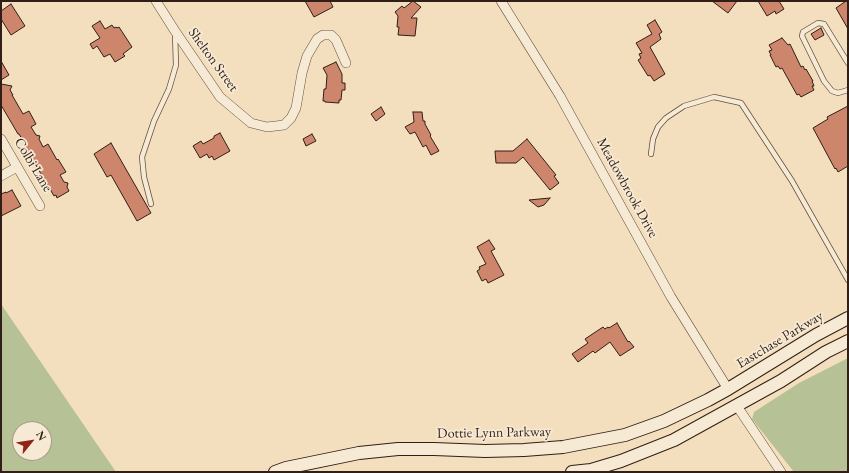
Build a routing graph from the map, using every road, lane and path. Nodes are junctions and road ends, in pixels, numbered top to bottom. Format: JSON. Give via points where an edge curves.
{"nodes":[{"id":1,"x":156,"y":1,"type":"edge"},
{"id":2,"x":501,"y":1,"type":"edge"},
{"id":3,"x":175,"y":31,"type":"junction"},
{"id":4,"x":346,"y":63,"type":"dead end"},
{"id":5,"x":848,"y":63,"type":"edge"},
{"id":6,"x":848,"y":90,"type":"edge"},
{"id":7,"x":1,"y":139,"type":"edge"},
{"id":8,"x":651,"y":154,"type":"dead end"},
{"id":9,"x":17,"y":167,"type":"junction"},
{"id":10,"x":1,"y":176,"type":"edge"},
{"id":11,"x":152,"y":204,"type":"dead end"},
{"id":12,"x":40,"y":206,"type":"dead end"},
{"id":13,"x":848,"y":280,"type":"edge"},
{"id":14,"x":848,"y":318,"type":"edge"},
{"id":15,"x":848,"y":341,"type":"edge"},
{"id":16,"x":728,"y":389,"type":"junction"},
{"id":17,"x":737,"y":406,"type":"junction"},
{"id":18,"x":674,"y":440,"type":"junction"},
{"id":19,"x":275,"y":472,"type":"edge"},
{"id":20,"x":572,"y":472,"type":"edge"},
{"id":21,"x":781,"y":472,"type":"edge"}],
"edges":[{"from":1,"to":3,"type":"street","name":"Shelton Street"},
{"from":2,"to":16,"type":"street","name":"Meadowbrook Drive","via":[[560,96],[671,297]]},
{"from":3,"to":4,"type":"street","name":"Shelton Street","via":[[220,97],[251,123],[267,127],[284,125],[291,118],[296,108],[307,56],[317,38],[323,35],[336,40]]},
{"from":3,"to":11,"type":"lane","via":[[176,65],[142,157],[144,177]]},
{"from":5,"to":6,"type":"lane","via":[[824,24],[818,23],[803,32],[802,36],[832,91],[838,93]]},
{"from":7,"to":9,"type":"street","name":"Colbi Lane"},
{"from":8,"to":13,"type":"lane","via":[[658,127],[684,106],[714,97],[741,103],[792,181]]},
{"from":9,"to":10,"type":"street"},
{"from":9,"to":12,"type":"street","name":"Colbi Lane"},
{"from":14,"to":16,"type":"main road","name":"Eastchase Parkway"},
{"from":15,"to":17,"type":"main road"},
{"from":16,"to":18,"type":"main road","via":[[722,408],[684,430]]},
{"from":16,"to":19,"type":"main road","name":"Dottie Lynn Parkway","via":[[664,421],[625,435],[563,447],[485,451],[398,449],[367,452]]},
{"from":17,"to":18,"type":"main road"},
{"from":17,"to":21,"type":"street"},
{"from":18,"to":20,"type":"main road","via":[[591,470]]}]}
